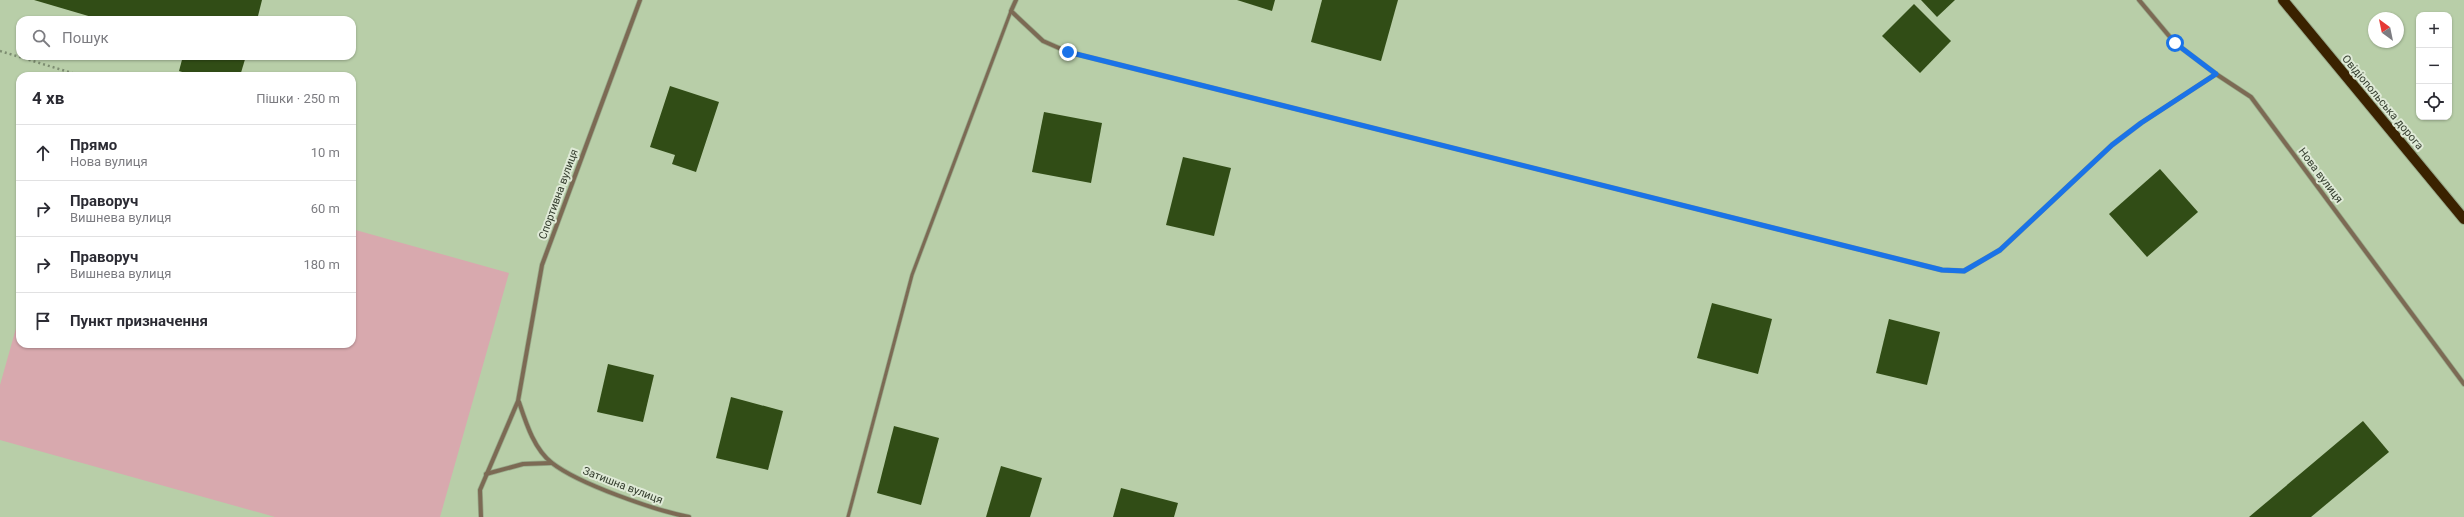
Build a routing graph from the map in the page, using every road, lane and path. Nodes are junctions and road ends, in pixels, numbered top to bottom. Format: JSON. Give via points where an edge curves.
{"nodes":[{"id":1,"x":640,"y":0,"type":"edge"},
{"id":2,"x":1016,"y":0,"type":"edge"},
{"id":3,"x":2139,"y":0,"type":"edge"},
{"id":4,"x":2284,"y":0,"type":"edge"},
{"id":5,"x":1011,"y":11,"type":"junction"},
{"id":6,"x":0,"y":51,"type":"edge"},
{"id":7,"x":16,"y":56,"type":"edge"},
{"id":8,"x":30,"y":60,"type":"edge"},
{"id":9,"x":69,"y":72,"type":"edge"},
{"id":10,"x":2216,"y":74,"type":"junction"},
{"id":11,"x":2464,"y":219,"type":"edge"},
{"id":12,"x":2464,"y":384,"type":"edge"},
{"id":13,"x":518,"y":401,"type":"junction"},
{"id":14,"x":551,"y":463,"type":"junction"},
{"id":15,"x":486,"y":474,"type":"junction"},
{"id":16,"x":481,"y":517,"type":"edge"},
{"id":17,"x":689,"y":517,"type":"edge"},
{"id":18,"x":848,"y":517,"type":"edge"}],
"edges":[{"from":1,"to":13,"type":"street","name":"Спортивна вулиця","via":[[542,265]]},
{"from":2,"to":5,"type":"street"},
{"from":3,"to":10,"type":"street","name":"Нова вулиця","via":[[2175,43]]},
{"from":4,"to":11,"type":"main road","name":"Овідіопольська дорога"},
{"from":5,"to":10,"type":"street","via":[[1043,42],[1068,52],[1942,270],[1964,271],[2000,250],[2112,145]]},
{"from":5,"to":18,"type":"lane","via":[[912,275]]},
{"from":6,"to":7,"type":"path"},
{"from":8,"to":9,"type":"path"},
{"from":10,"to":12,"type":"street","name":"Нова вулиця","via":[[2251,97]]},
{"from":13,"to":14,"type":"street","name":"Затишна вулиця","via":[[531,436]]},
{"from":13,"to":15,"type":"street","name":"Спортивна вулиця"},
{"from":14,"to":15,"type":"street","via":[[522,464]]},
{"from":14,"to":17,"type":"street","name":"Затишна вулиця","via":[[586,483]]},
{"from":15,"to":16,"type":"street","name":"Спортивна вулиця","via":[[480,490]]}]}
